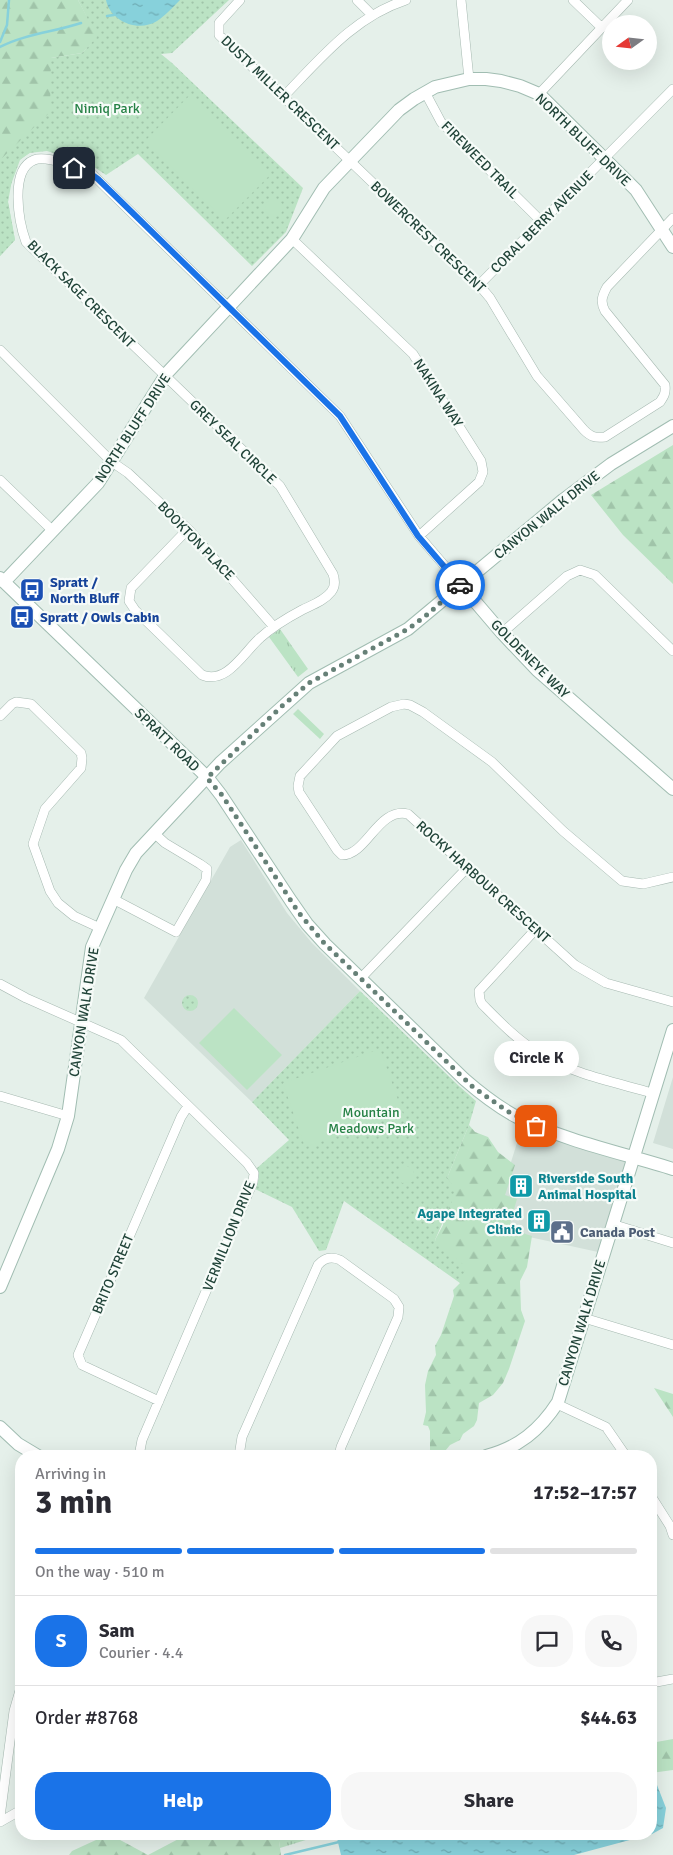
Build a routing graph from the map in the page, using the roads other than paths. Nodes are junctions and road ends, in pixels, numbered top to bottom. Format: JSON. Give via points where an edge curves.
{"nodes":[{"id":1,"x":240,"y":0,"type":"edge"},
{"id":2,"x":357,"y":0,"type":"edge"},
{"id":3,"x":406,"y":0,"type":"edge"},
{"id":4,"x":461,"y":0,"type":"edge"},
{"id":5,"x":573,"y":0,"type":"edge"},
{"id":6,"x":628,"y":0,"type":"edge"},
{"id":7,"x":372,"y":15,"type":"junction"},
{"id":8,"x":601,"y":27,"type":"junction"},
{"id":9,"x":469,"y":79,"type":"junction"},
{"id":10,"x":673,"y":89,"type":"edge"},
{"id":11,"x":425,"y":92,"type":"junction"},
{"id":12,"x":539,"y":94,"type":"junction"},
{"id":13,"x":284,"y":96,"type":"junction"},
{"id":14,"x":605,"y":159,"type":"junction"},
{"id":15,"x":350,"y":161,"type":"junction"},
{"id":16,"x":673,"y":218,"type":"edge"},
{"id":17,"x":542,"y":222,"type":"junction"},
{"id":18,"x":662,"y":230,"type":"junction"},
{"id":19,"x":292,"y":239,"type":"junction"},
{"id":20,"x":673,"y":247,"type":"edge"},
{"id":21,"x":479,"y":285,"type":"junction"},
{"id":22,"x":230,"y":307,"type":"junction"},
{"id":23,"x":0,"y":350,"type":"edge"},
{"id":24,"x":165,"y":376,"type":"junction"},
{"id":25,"x":673,"y":426,"type":"edge"},
{"id":26,"x":112,"y":462,"type":"junction"},
{"id":27,"x":0,"y":480,"type":"edge"},
{"id":28,"x":188,"y":529,"type":"junction"},
{"id":29,"x":53,"y":531,"type":"junction"},
{"id":30,"x":418,"y":536,"type":"junction"},
{"id":31,"x":2,"y":582,"type":"edge"},
{"id":32,"x":461,"y":585,"type":"junction"},
{"id":33,"x":274,"y":627,"type":"junction"},
{"id":34,"x":502,"y":633,"type":"junction"},
{"id":35,"x":673,"y":651,"type":"edge"},
{"id":36,"x":0,"y":716,"type":"edge"},
{"id":37,"x":207,"y":778,"type":"junction"},
{"id":38,"x":673,"y":789,"type":"edge"},
{"id":39,"x":154,"y":833,"type":"junction"},
{"id":40,"x":467,"y":868,"type":"junction"},
{"id":41,"x":673,"y":877,"type":"edge"},
{"id":42,"x":113,"y":898,"type":"junction"},
{"id":43,"x":100,"y":928,"type":"junction"},
{"id":44,"x":536,"y":929,"type":"junction"},
{"id":45,"x":361,"y":978,"type":"junction"},
{"id":46,"x":0,"y":984,"type":"edge"},
{"id":47,"x":673,"y":1002,"type":"edge"},
{"id":48,"x":82,"y":1024,"type":"junction"},
{"id":49,"x":673,"y":1030,"type":"edge"},
{"id":50,"x":652,"y":1093,"type":"junction"},
{"id":51,"x":0,"y":1096,"type":"edge"},
{"id":52,"x":188,"y":1106,"type":"junction"},
{"id":53,"x":68,"y":1116,"type":"junction"},
{"id":54,"x":633,"y":1156,"type":"junction"},
{"id":55,"x":673,"y":1169,"type":"edge"},
{"id":56,"x":612,"y":1224,"type":"junction"},
{"id":57,"x":673,"y":1243,"type":"edge"},
{"id":58,"x":0,"y":1287,"type":"edge"},
{"id":59,"x":584,"y":1318,"type":"junction"},
{"id":60,"x":673,"y":1344,"type":"edge"},
{"id":61,"x":159,"y":1401,"type":"junction"},
{"id":62,"x":557,"y":1404,"type":"junction"},
{"id":63,"x":0,"y":1427,"type":"edge"},
{"id":64,"x":28,"y":1450,"type":"edge"},
{"id":65,"x":140,"y":1450,"type":"edge"},
{"id":66,"x":240,"y":1450,"type":"edge"},
{"id":67,"x":340,"y":1450,"type":"edge"},
{"id":68,"x":515,"y":1450,"type":"edge"},
{"id":69,"x":622,"y":1450,"type":"edge"},
{"id":70,"x":657,"y":1505,"type":"edge"},
{"id":71,"x":673,"y":1534,"type":"edge"},
{"id":72,"x":673,"y":1679,"type":"edge"},
{"id":73,"x":657,"y":1682,"type":"edge"},
{"id":74,"x":15,"y":1707,"type":"edge"},
{"id":75,"x":15,"y":1813,"type":"edge"},
{"id":76,"x":0,"y":1817,"type":"edge"},
{"id":77,"x":0,"y":1822,"type":"edge"}],
"edges":[{"from":1,"to":13,"type":"street","name":"DUSTY MILLER CRESCENT","via":[[219,23],[219,35]]},
{"from":2,"to":7,"type":"street"},
{"from":3,"to":7,"type":"street"},
{"from":4,"to":9,"type":"street"},
{"from":5,"to":8,"type":"street"},
{"from":6,"to":8,"type":"street"},
{"from":7,"to":13,"type":"street","via":[[329,50]]},
{"from":8,"to":12,"type":"street"},
{"from":9,"to":11,"type":"street","name":"NORTH BLUFF DRIVE"},
{"from":9,"to":12,"type":"street","name":"NORTH BLUFF DRIVE","via":[[501,81]]},
{"from":10,"to":14,"type":"street","name":"CORAL BERRY AVENUE"},
{"from":11,"to":15,"type":"street","name":"NORTH BLUFF DRIVE","via":[[398,110]]},
{"from":11,"to":17,"type":"street","name":"FIREWEED TRAIL","via":[[440,122]]},
{"from":12,"to":14,"type":"street","name":"NORTH BLUFF DRIVE"},
{"from":13,"to":15,"type":"street","name":"DUSTY MILLER CRESCENT"},
{"from":14,"to":17,"type":"street","name":"CORAL BERRY AVENUE"},
{"from":14,"to":18,"type":"street","name":"NORTH BLUFF DRIVE","via":[[636,190]]},
{"from":15,"to":19,"type":"street","name":"NORTH BLUFF DRIVE","via":[[324,188]]},
{"from":15,"to":21,"type":"street","name":"BOWERCREST CRESCENT"},
{"from":16,"to":18,"type":"street"},
{"from":17,"to":21,"type":"street","name":"CORAL BERRY AVENUE"},
{"from":18,"to":20,"type":"street","name":"NORTH BLUFF DRIVE"},
{"from":18,"to":21,"type":"street","name":"BOWERCREST CRESCENT","via":[[607,287],[602,304],[666,392],[660,402],[605,437],[597,438],[584,430],[537,376]]},
{"from":19,"to":22,"type":"street","name":"NORTH BLUFF DRIVE"},
{"from":19,"to":30,"type":"street","name":"NAKINA WAY","via":[[413,354],[481,461],[483,472],[479,482]]},
{"from":22,"to":24,"type":"street","name":"NORTH BLUFF DRIVE"},
{"from":22,"to":24,"type":"street","name":"BLACK SAGE CRESCENT","via":[[93,175],[45,158],[29,163],[22,174],[17,195],[26,242]]},
{"from":22,"to":30,"type":"street","name":"GOLDENEYE WAY","via":[[340,416]]},
{"from":23,"to":26,"type":"street","name":"BOOKTON PLACE"},
{"from":24,"to":26,"type":"street","name":"NORTH BLUFF DRIVE"},
{"from":24,"to":33,"type":"street","name":"GREY SEAL CIRCLE","via":[[280,486],[333,574],[335,584],[330,594]]},
{"from":25,"to":32,"type":"street","name":"CANYON WALK DRIVE","via":[[611,464],[541,517]]},
{"from":26,"to":28,"type":"street","name":"BOOKTON PLACE"},
{"from":26,"to":29,"type":"street","name":"NORTH BLUFF DRIVE","via":[[98,483]]},
{"from":27,"to":29,"type":"street"},
{"from":28,"to":33,"type":"street","name":"BOOKTON PLACE"},
{"from":28,"to":33,"type":"street","name":"GREY SEAL CIRCLE","via":[[131,588],[129,601],[134,610],[202,675],[214,678],[225,674]]},
{"from":29,"to":31,"type":"street","name":"NORTH BLUFF DRIVE"},
{"from":30,"to":32,"type":"street","name":"GOLDENEYE WAY"},
{"from":31,"to":37,"type":"street","name":"SPRATT ROAD"},
{"from":32,"to":34,"type":"street","name":"GOLDENEYE WAY"},
{"from":32,"to":37,"type":"street","name":"CANYON WALK DRIVE","via":[[408,629],[309,683]]},
{"from":34,"to":35,"type":"street","via":[[567,576],[580,570],[594,575]]},
{"from":34,"to":38,"type":"street","name":"GOLDENEYE WAY","via":[[537,670]]},
{"from":36,"to":43,"type":"street","via":[[16,702],[31,704],[81,753],[81,768],[45,809],[33,844],[50,891],[58,903],[74,916]]},
{"from":37,"to":39,"type":"street","name":"CANYON WALK DRIVE"},
{"from":37,"to":45,"type":"street","name":"SPRATT ROAD","via":[[222,795],[307,924]]},
{"from":39,"to":42,"type":"street","name":"CANYON WALK DRIVE","via":[[132,859]]},
{"from":39,"to":42,"type":"street","via":[[165,844],[206,870],[206,880],[176,932]]},
{"from":40,"to":41,"type":"street","name":"ROCKY HARBOUR CRESCENT","via":[[433,834],[403,813],[390,816],[351,853],[342,855],[299,792],[300,776],[337,736],[391,707],[410,705],[492,762],[563,831],[622,881],[643,884]]},
{"from":40,"to":44,"type":"street","name":"ROCKY HARBOUR CRESCENT"},
{"from":40,"to":45,"type":"street"},
{"from":42,"to":43,"type":"street","name":"CANYON WALK DRIVE"},
{"from":43,"to":48,"type":"street","name":"CANYON WALK DRIVE","via":[[89,963]]},
{"from":44,"to":47,"type":"street","name":"ROCKY HARBOUR CRESCENT","via":[[575,965],[606,983]]},
{"from":44,"to":50,"type":"street","via":[[479,991],[482,1004],[505,1028],[538,1053],[577,1071]]},
{"from":45,"to":54,"type":"street","name":"SPRATT ROAD","via":[[464,1079],[498,1106],[536,1126]]},
{"from":46,"to":48,"type":"street","name":"VERMILLION DRIVE"},
{"from":48,"to":52,"type":"street","name":"VERMILLION DRIVE","via":[[122,1040]]},
{"from":48,"to":53,"type":"street","name":"CANYON WALK DRIVE"},
{"from":49,"to":50,"type":"street"},
{"from":50,"to":54,"type":"street"},
{"from":51,"to":53,"type":"street"},
{"from":52,"to":61,"type":"street","name":"VERMILLION DRIVE","via":[[247,1163],[254,1178]]},
{"from":52,"to":61,"type":"street","name":"BRITO STREET","via":[[78,1355],[82,1365]]},
{"from":53,"to":58,"type":"street","name":"CANYON WALK DRIVE","via":[[53,1165]]},
{"from":54,"to":55,"type":"street","name":"SPRATT ROAD"},
{"from":54,"to":56,"type":"street","name":"CANYON WALK DRIVE"},
{"from":56,"to":57,"type":"street"},
{"from":56,"to":59,"type":"street","name":"CANYON WALK DRIVE"},
{"from":59,"to":60,"type":"street"},
{"from":59,"to":62,"type":"street","name":"CANYON WALK DRIVE"},
{"from":61,"to":65,"type":"street","name":"VERMILLION DRIVE"},
{"from":62,"to":68,"type":"street","name":"CANYON WALK DRIVE","via":[[541,1426]]},
{"from":62,"to":69,"type":"street","via":[[606,1427]]},
{"from":63,"to":64,"type":"street"},
{"from":66,"to":67,"type":"street","via":[[242,1437],[318,1265],[330,1257],[340,1260],[394,1299],[400,1312]]},
{"from":70,"to":71,"type":"street"},
{"from":72,"to":73,"type":"street"},
{"from":74,"to":76,"type":"street"},
{"from":75,"to":77,"type":"street"}]}
